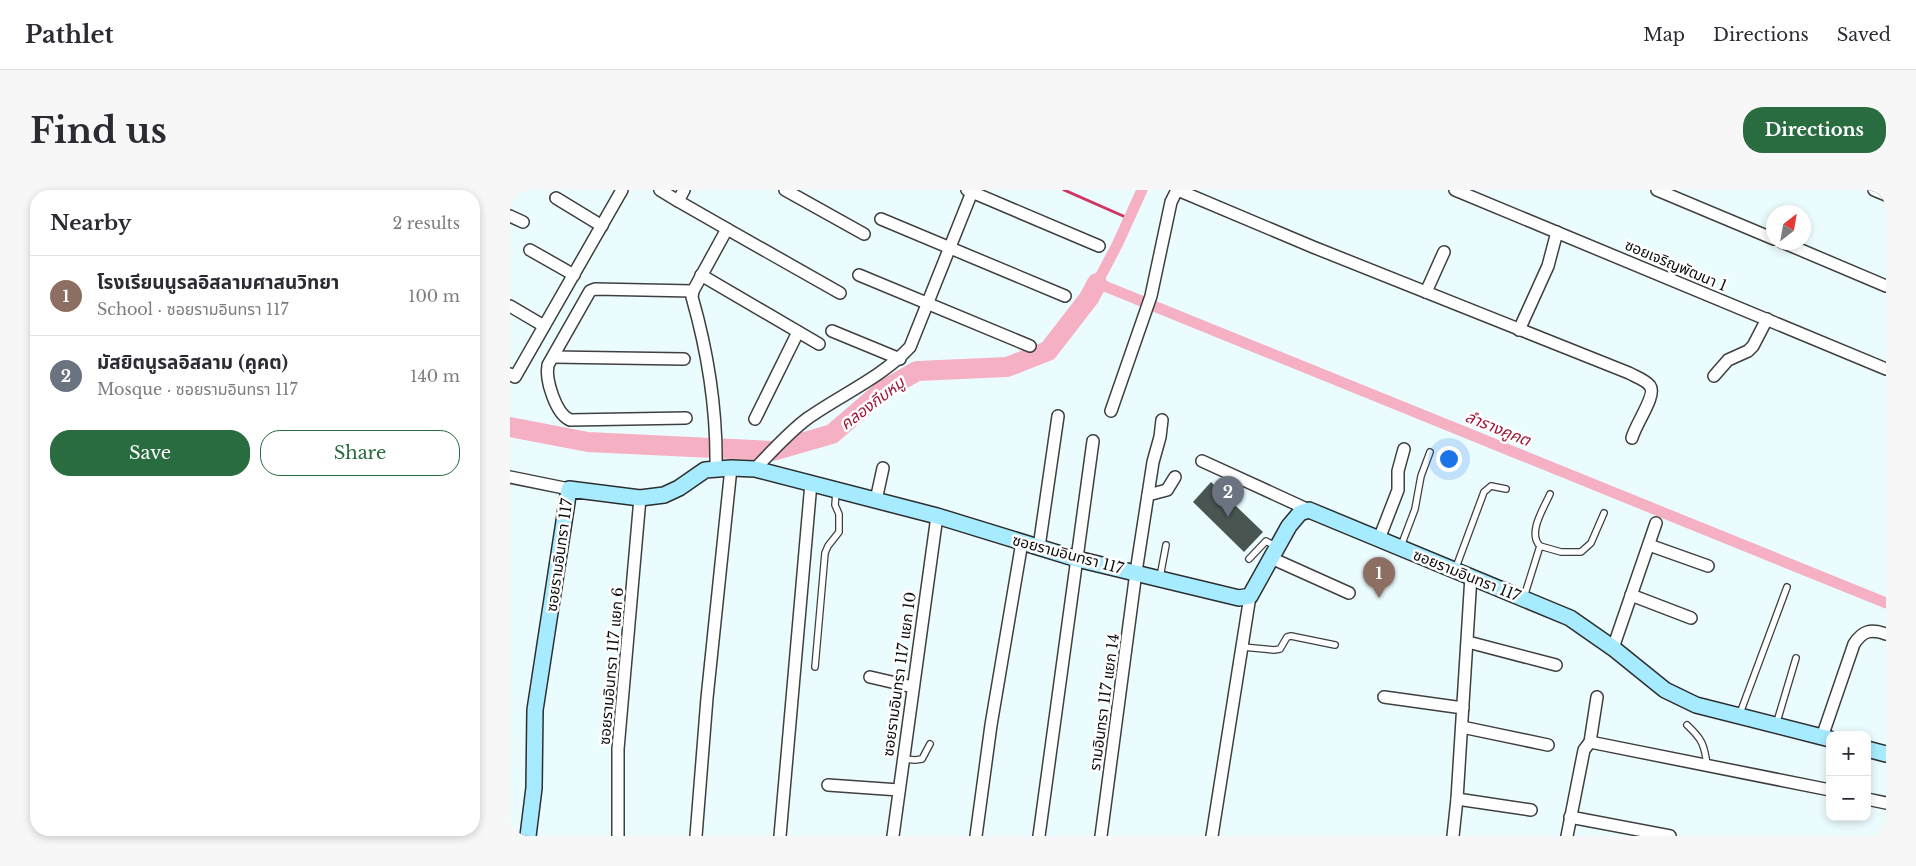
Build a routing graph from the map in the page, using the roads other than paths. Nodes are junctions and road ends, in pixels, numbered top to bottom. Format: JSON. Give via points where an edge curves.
{"nodes":[{"id":1,"x":622,"y":190,"type":"edge"},
{"id":2,"x":660,"y":190,"type":"edge"},
{"id":3,"x":684,"y":190,"type":"edge"},
{"id":4,"x":785,"y":190,"type":"edge"},
{"id":5,"x":1455,"y":190,"type":"edge"},
{"id":6,"x":1657,"y":190,"type":"edge"},
{"id":7,"x":1874,"y":190,"type":"edge"},
{"id":8,"x":970,"y":191,"type":"edge"},
{"id":9,"x":1886,"y":195,"type":"edge"},
{"id":10,"x":556,"y":198,"type":"dead end"},
{"id":11,"x":678,"y":201,"type":"junction"},
{"id":12,"x":510,"y":216,"type":"edge"},
{"id":13,"x":881,"y":219,"type":"dead end"},
{"id":14,"x":523,"y":222,"type":"dead end"},
{"id":15,"x":602,"y":226,"type":"junction"},
{"id":16,"x":727,"y":229,"type":"junction"},
{"id":17,"x":1557,"y":232,"type":"junction"},
{"id":18,"x":864,"y":234,"type":"dead end"},
{"id":19,"x":1766,"y":236,"type":"edge"},
{"id":20,"x":1098,"y":246,"type":"dead end"},
{"id":21,"x":950,"y":248,"type":"junction"},
{"id":22,"x":530,"y":250,"type":"dead end"},
{"id":23,"x":1801,"y":250,"type":"edge"},
{"id":24,"x":1444,"y":252,"type":"dead end"},
{"id":25,"x":574,"y":275,"type":"junction"},
{"id":26,"x":701,"y":275,"type":"junction"},
{"id":27,"x":859,"y":276,"type":"dead end"},
{"id":28,"x":1886,"y":286,"type":"edge"},
{"id":29,"x":693,"y":291,"type":"junction"},
{"id":30,"x":1426,"y":292,"type":"junction"},
{"id":31,"x":840,"y":293,"type":"dead end"},
{"id":32,"x":1065,"y":296,"type":"dead end"},
{"id":33,"x":928,"y":305,"type":"junction"},
{"id":34,"x":510,"y":306,"type":"edge"},
{"id":35,"x":1767,"y":319,"type":"junction"},
{"id":36,"x":544,"y":326,"type":"junction"},
{"id":37,"x":1518,"y":330,"type":"junction"},
{"id":38,"x":832,"y":331,"type":"dead end"},
{"id":39,"x":798,"y":332,"type":"junction"},
{"id":40,"x":819,"y":344,"type":"dead end"},
{"id":41,"x":1030,"y":346,"type":"dead end"},
{"id":42,"x":553,"y":357,"type":"junction"},
{"id":43,"x":684,"y":359,"type":"dead end"},
{"id":44,"x":900,"y":359,"type":"junction"},
{"id":45,"x":1886,"y":369,"type":"edge"},
{"id":46,"x":510,"y":374,"type":"edge"},
{"id":47,"x":1714,"y":376,"type":"dead end"},
{"id":48,"x":1111,"y":411,"type":"dead end"},
{"id":49,"x":1058,"y":416,"type":"dead end"},
{"id":50,"x":686,"y":418,"type":"dead end"},
{"id":51,"x":755,"y":419,"type":"dead end"},
{"id":52,"x":1162,"y":420,"type":"dead end"},
{"id":53,"x":1632,"y":438,"type":"dead end"},
{"id":54,"x":1093,"y":441,"type":"dead end"},
{"id":55,"x":1404,"y":449,"type":"dead end"},
{"id":56,"x":1430,"y":452,"type":"dead end"},
{"id":57,"x":1202,"y":461,"type":"dead end"},
{"id":58,"x":721,"y":463,"type":"junction"},
{"id":59,"x":759,"y":464,"type":"junction"},
{"id":60,"x":883,"y":468,"type":"dead end"},
{"id":61,"x":510,"y":477,"type":"edge"},
{"id":62,"x":1175,"y":477,"type":"dead end"},
{"id":63,"x":811,"y":483,"type":"junction"},
{"id":64,"x":569,"y":489,"type":"junction"},
{"id":65,"x":1506,"y":489,"type":"dead end"},
{"id":66,"x":836,"y":490,"type":"junction"},
{"id":67,"x":1550,"y":494,"type":"dead end"},
{"id":68,"x":1148,"y":495,"type":"junction"},
{"id":69,"x":640,"y":498,"type":"junction"},
{"id":70,"x":876,"y":500,"type":"junction"},
{"id":71,"x":1309,"y":510,"type":"junction"},
{"id":72,"x":1604,"y":513,"type":"dead end"},
{"id":73,"x":937,"y":516,"type":"junction"},
{"id":74,"x":1656,"y":523,"type":"dead end"},
{"id":75,"x":1379,"y":539,"type":"junction"},
{"id":76,"x":1022,"y":542,"type":"junction"},
{"id":77,"x":1166,"y":545,"type":"dead end"},
{"id":78,"x":1649,"y":545,"type":"junction"},
{"id":79,"x":1540,"y":546,"type":"junction"},
{"id":80,"x":1039,"y":547,"type":"junction"},
{"id":81,"x":1401,"y":548,"type":"junction"},
{"id":82,"x":1274,"y":553,"type":"junction"},
{"id":83,"x":1077,"y":558,"type":"junction"},
{"id":84,"x":1249,"y":560,"type":"dead end"},
{"id":85,"x":1708,"y":566,"type":"dead end"},
{"id":86,"x":1455,"y":570,"type":"junction"},
{"id":87,"x":1136,"y":572,"type":"junction"},
{"id":88,"x":1471,"y":576,"type":"junction"},
{"id":89,"x":1160,"y":578,"type":"junction"},
{"id":90,"x":1787,"y":587,"type":"dead end"},
{"id":91,"x":1349,"y":593,"type":"dead end"},
{"id":92,"x":1631,"y":595,"type":"junction"},
{"id":93,"x":1250,"y":596,"type":"junction"},
{"id":94,"x":1524,"y":598,"type":"junction"},
{"id":95,"x":1691,"y":618,"type":"dead end"},
{"id":96,"x":1886,"y":634,"type":"edge"},
{"id":97,"x":1468,"y":642,"type":"junction"},
{"id":98,"x":1335,"y":645,"type":"dead end"},
{"id":99,"x":1243,"y":647,"type":"junction"},
{"id":100,"x":1613,"y":648,"type":"junction"},
{"id":101,"x":1796,"y":658,"type":"dead end"},
{"id":102,"x":1556,"y":665,"type":"dead end"},
{"id":103,"x":815,"y":667,"type":"dead end"},
{"id":104,"x":870,"y":677,"type":"dead end"},
{"id":105,"x":913,"y":687,"type":"junction"},
{"id":106,"x":1384,"y":697,"type":"dead end"},
{"id":107,"x":1597,"y":697,"type":"dead end"},
{"id":108,"x":1464,"y":708,"type":"junction"},
{"id":109,"x":1739,"y":716,"type":"junction"},
{"id":110,"x":1687,"y":725,"type":"dead end"},
{"id":111,"x":1776,"y":725,"type":"junction"},
{"id":112,"x":1462,"y":727,"type":"junction"},
{"id":113,"x":1828,"y":731,"type":"edge"},
{"id":114,"x":1826,"y":738,"type":"edge"},
{"id":115,"x":1590,"y":742,"type":"junction"},
{"id":116,"x":930,"y":744,"type":"dead end"},
{"id":117,"x":1548,"y":745,"type":"dead end"},
{"id":118,"x":1871,"y":750,"type":"edge"},
{"id":119,"x":1886,"y":754,"type":"edge"},
{"id":120,"x":903,"y":760,"type":"junction"},
{"id":121,"x":1707,"y":764,"type":"junction"},
{"id":122,"x":828,"y":785,"type":"dead end"},
{"id":123,"x":1826,"y":789,"type":"edge"},
{"id":124,"x":899,"y":790,"type":"junction"},
{"id":125,"x":1457,"y":799,"type":"junction"},
{"id":126,"x":1871,"y":800,"type":"edge"},
{"id":127,"x":1886,"y":803,"type":"edge"},
{"id":128,"x":1531,"y":810,"type":"dead end"},
{"id":129,"x":1570,"y":816,"type":"junction"},
{"id":130,"x":528,"y":836,"type":"edge"},
{"id":131,"x":618,"y":836,"type":"edge"},
{"id":132,"x":696,"y":836,"type":"edge"},
{"id":133,"x":780,"y":836,"type":"edge"},
{"id":134,"x":893,"y":836,"type":"edge"},
{"id":135,"x":976,"y":836,"type":"edge"},
{"id":136,"x":1040,"y":836,"type":"edge"},
{"id":137,"x":1101,"y":836,"type":"edge"},
{"id":138,"x":1212,"y":836,"type":"edge"},
{"id":139,"x":1453,"y":836,"type":"edge"},
{"id":140,"x":1567,"y":836,"type":"edge"},
{"id":141,"x":1670,"y":836,"type":"edge"}],
"edges":[{"from":1,"to":15,"type":"street"},
{"from":2,"to":11,"type":"street"},
{"from":3,"to":11,"type":"street"},
{"from":4,"to":18,"type":"street"},
{"from":5,"to":17,"type":"street","name":"ซอยเจริญพัฒนา 1"},
{"from":6,"to":19,"type":"street"},
{"from":7,"to":9,"type":"street"},
{"from":8,"to":20,"type":"street"},
{"from":8,"to":21,"type":"street"},
{"from":10,"to":15,"type":"street"},
{"from":11,"to":16,"type":"street"},
{"from":12,"to":14,"type":"street"},
{"from":13,"to":21,"type":"street"},
{"from":15,"to":25,"type":"street"},
{"from":16,"to":26,"type":"street"},
{"from":16,"to":31,"type":"street"},
{"from":17,"to":35,"type":"street","name":"ซอยเจริญพัฒนา 1"},
{"from":17,"to":37,"type":"street","via":[[1548,266]]},
{"from":21,"to":32,"type":"street"},
{"from":21,"to":33,"type":"street"},
{"from":22,"to":25,"type":"street"},
{"from":23,"to":28,"type":"street"},
{"from":24,"to":30,"type":"street"},
{"from":25,"to":36,"type":"street"},
{"from":26,"to":29,"type":"street"},
{"from":26,"to":39,"type":"street"},
{"from":27,"to":33,"type":"street"},
{"from":29,"to":42,"type":"street","via":[[595,289],[590,292]]},
{"from":29,"to":58,"type":"street","via":[[703,333]]},
{"from":30,"to":37,"type":"street"},
{"from":30,"to":48,"type":"street","via":[[1176,192],[1171,202],[1151,296]]},
{"from":33,"to":41,"type":"street"},
{"from":33,"to":44,"type":"street","via":[[910,348]]},
{"from":34,"to":36,"type":"street"},
{"from":35,"to":45,"type":"street","name":"ซอยเจริญพัฒนา 1"},
{"from":35,"to":47,"type":"street","via":[[1753,346],[1728,360]]},
{"from":36,"to":46,"type":"street","via":[[515,377]]},
{"from":37,"to":53,"type":"street","via":[[1629,373],[1650,386],[1653,392]]},
{"from":38,"to":44,"type":"street"},
{"from":39,"to":40,"type":"street"},
{"from":39,"to":51,"type":"street"},
{"from":42,"to":43,"type":"street"},
{"from":42,"to":50,"type":"street","via":[[546,375],[565,418]]},
{"from":44,"to":59,"type":"street","via":[[807,419]]},
{"from":49,"to":80,"type":"street"},
{"from":52,"to":68,"type":"street","name":"รามอินทรา 117 แยก 14"},
{"from":54,"to":83,"type":"street"},
{"from":55,"to":75,"type":"street","via":[[1398,471],[1398,490]]},
{"from":56,"to":81,"type":"lane","via":[[1421,476],[1416,509]]},
{"from":57,"to":71,"type":"street"},
{"from":58,"to":59,"type":"street","name":"ซอยรามอินทรา 117"},
{"from":58,"to":69,"type":"street","name":"ซอยรามอินทรา 117","via":[[664,495]]},
{"from":58,"to":132,"type":"street"},
{"from":59,"to":63,"type":"street","name":"ซอยรามอินทรา 117"},
{"from":60,"to":70,"type":"street"},
{"from":61,"to":64,"type":"street"},
{"from":62,"to":68,"type":"street","via":[[1167,490]]},
{"from":63,"to":66,"type":"street","name":"ซอยรามอินทรา 117"},
{"from":63,"to":133,"type":"street"},
{"from":64,"to":69,"type":"street","name":"ซอยรามอินทรา 117"},
{"from":64,"to":130,"type":"street","name":"ซอยรามอินทรา 117","via":[[536,710],[534,788]]},
{"from":65,"to":86,"type":"lane","via":[[1491,486],[1484,492]]},
{"from":66,"to":70,"type":"street","name":"ซอยรามอินทรา 117"},
{"from":66,"to":103,"type":"lane","via":[[839,532],[825,553]]},
{"from":67,"to":79,"type":"lane","via":[[1534,533]]},
{"from":68,"to":87,"type":"street","name":"รามอินทรา 117 แยก 14"},
{"from":69,"to":131,"type":"street","name":"ซอยรามอินทรา 117 แยก 6","via":[[618,749]]},
{"from":70,"to":73,"type":"street","name":"ซอยรามอินทรา 117"},
{"from":71,"to":75,"type":"street","name":"ซอยรามอินทรา 117"},
{"from":71,"to":82,"type":"street","via":[[1294,518]]},
{"from":72,"to":79,"type":"lane","via":[[1591,543],[1581,552],[1561,552]]},
{"from":73,"to":76,"type":"street","name":"ซอยรามอินทรา 117"},
{"from":73,"to":105,"type":"street","name":"ซอยรามอินทรา 117 แยก 10"},
{"from":74,"to":78,"type":"street"},
{"from":75,"to":81,"type":"street","name":"ซอยรามอินทรา 117"},
{"from":76,"to":80,"type":"street","name":"ซอยรามอินทรา 117"},
{"from":76,"to":135,"type":"street"},
{"from":77,"to":89,"type":"lane"},
{"from":78,"to":85,"type":"street"},
{"from":78,"to":92,"type":"street"},
{"from":79,"to":94,"type":"lane"},
{"from":80,"to":83,"type":"street","name":"ซอยรามอินทรา 117"},
{"from":81,"to":86,"type":"street","name":"ซอยรามอินทรา 117"},
{"from":82,"to":84,"type":"lane","via":[[1266,541]]},
{"from":82,"to":91,"type":"street"},
{"from":82,"to":93,"type":"street"},
{"from":83,"to":87,"type":"street","name":"ซอยรามอินทรา 117"},
{"from":83,"to":136,"type":"street"},
{"from":86,"to":88,"type":"street","name":"ซอยรามอินทรา 117"},
{"from":87,"to":89,"type":"street","name":"ซอยรามอินทรา 117"},
{"from":87,"to":137,"type":"street","name":"รามอินทรา 117 แยก 14"},
{"from":88,"to":94,"type":"street","name":"ซอยรามอินทรา 117"},
{"from":88,"to":97,"type":"street"},
{"from":89,"to":93,"type":"street","name":"ซอยรามอินทรา 117","via":[[1239,598]]},
{"from":90,"to":109,"type":"lane"},
{"from":92,"to":95,"type":"street"},
{"from":92,"to":100,"type":"street"},
{"from":93,"to":99,"type":"street"},
{"from":94,"to":100,"type":"street","name":"ซอยรามอินทรา 117","via":[[1570,618]]},
{"from":96,"to":113,"type":"street","via":[[1869,631],[1860,634],[1854,644]]},
{"from":97,"to":102,"type":"street"},
{"from":97,"to":108,"type":"street"},
{"from":98,"to":99,"type":"lane","via":[[1291,636],[1280,649]]},
{"from":99,"to":138,"type":"street"},
{"from":100,"to":109,"type":"street","name":"ซอยรามอินทรา 117","via":[[1665,690],[1696,705]]},
{"from":101,"to":111,"type":"lane"},
{"from":104,"to":105,"type":"street"},
{"from":105,"to":120,"type":"street","name":"ซอยรามอินทรา 117 แยก 10"},
{"from":106,"to":108,"type":"street"},
{"from":107,"to":115,"type":"street"},
{"from":108,"to":112,"type":"street"},
{"from":109,"to":111,"type":"street","name":"ซอยรามอินทรา 117"},
{"from":110,"to":121,"type":"lane","via":[[1704,745]]},
{"from":111,"to":114,"type":"street","name":"ซอยรามอินทรา 117"},
{"from":112,"to":117,"type":"street"},
{"from":112,"to":125,"type":"street"},
{"from":115,"to":121,"type":"street"},
{"from":115,"to":129,"type":"street","via":[[1584,750]]},
{"from":116,"to":120,"type":"lane","via":[[922,759]]},
{"from":118,"to":119,"type":"street"},
{"from":120,"to":124,"type":"street","name":"ซอยรามอินทรา 117 แยก 10"},
{"from":121,"to":123,"type":"street"},
{"from":122,"to":124,"type":"street"},
{"from":124,"to":134,"type":"street","name":"ซอยรามอินทรา 117 แยก 10"},
{"from":125,"to":128,"type":"street"},
{"from":125,"to":139,"type":"street"},
{"from":126,"to":127,"type":"street"},
{"from":129,"to":140,"type":"street"},
{"from":129,"to":141,"type":"street"}]}
